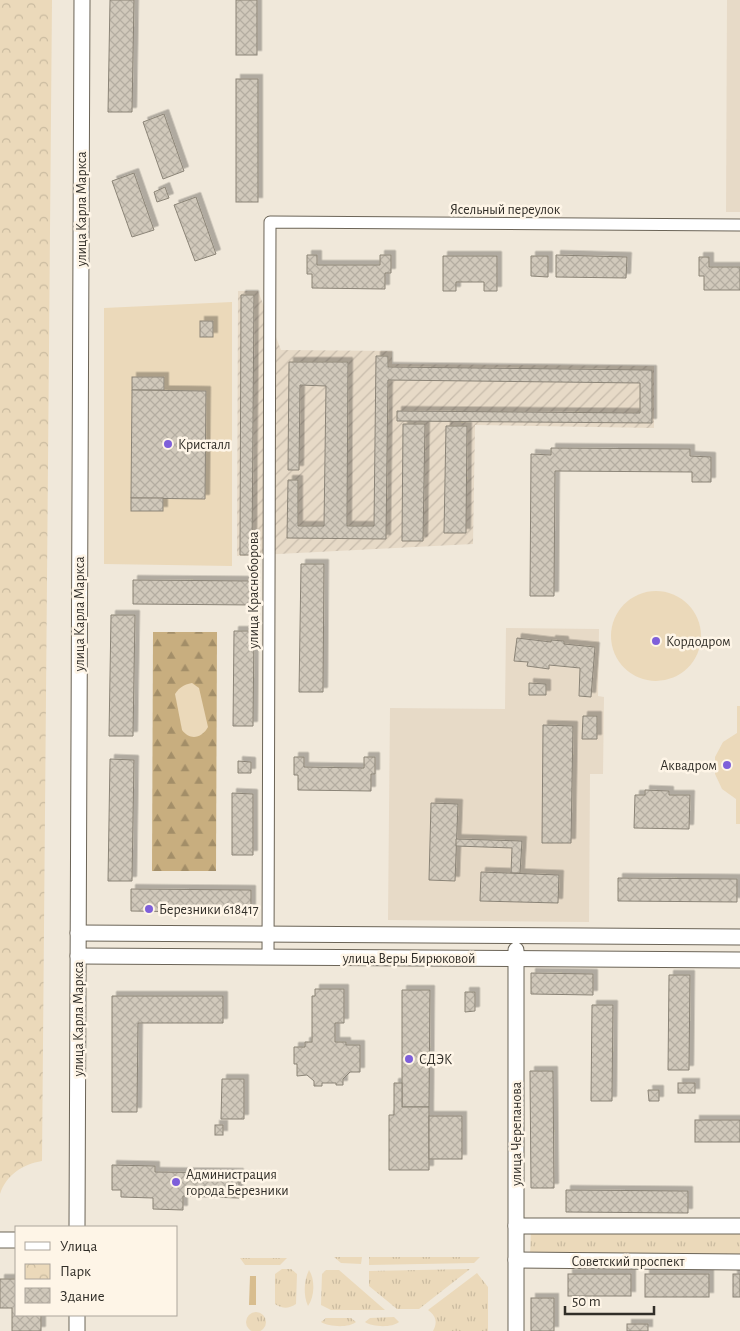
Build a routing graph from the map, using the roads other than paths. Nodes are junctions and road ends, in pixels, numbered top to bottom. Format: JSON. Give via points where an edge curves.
{"nodes":[{"id":1,"x":82,"y":0,"type":"edge"},
{"id":2,"x":270,"y":222,"type":"joint"},
{"id":3,"x":740,"y":225,"type":"edge"},
{"id":4,"x":78,"y":933,"type":"junction"},
{"id":5,"x":268,"y":935,"type":"junction"},
{"id":6,"x":516,"y":936,"type":"junction"},
{"id":7,"x":664,"y":937,"type":"junction"},
{"id":8,"x":740,"y":937,"type":"edge"},
{"id":9,"x":78,"y":956,"type":"junction"},
{"id":10,"x":268,"y":957,"type":"junction"},
{"id":11,"x":516,"y":959,"type":"junction"},
{"id":12,"x":664,"y":960,"type":"junction"},
{"id":13,"x":740,"y":960,"type":"edge"},
{"id":14,"x":77,"y":1226,"type":"edge"},
{"id":15,"x":516,"y":1226,"type":"junction"},
{"id":16,"x":740,"y":1226,"type":"edge"},
{"id":17,"x":0,"y":1240,"type":"edge"},
{"id":18,"x":15,"y":1240,"type":"edge"},
{"id":19,"x":516,"y":1260,"type":"junction"},
{"id":20,"x":740,"y":1262,"type":"edge"},
{"id":21,"x":77,"y":1316,"type":"edge"},
{"id":22,"x":77,"y":1331,"type":"edge"},
{"id":23,"x":516,"y":1331,"type":"edge"}],
"edges":[{"from":1,"to":4,"type":"street","name":"улица Карла Маркса"},
{"from":2,"to":3,"type":"street","name":"Ясельный переулок"},
{"from":2,"to":5,"type":"street","name":"улица Красноборова"},
{"from":4,"to":5,"type":"street","name":"улица Веры Бирюковой"},
{"from":4,"to":9,"type":"street","name":"улица Карла Маркса"},
{"from":5,"to":6,"type":"street","name":"улица Веры Бирюковой"},
{"from":5,"to":10,"type":"street","name":"улица Красноборова"},
{"from":6,"to":7,"type":"street","name":"улица Веры Бирюковой"},
{"from":6,"to":11,"type":"street","name":"улица Черепанова"},
{"from":7,"to":8,"type":"street","name":"улица Веры Бирюковой"},
{"from":7,"to":12,"type":"street"},
{"from":9,"to":10,"type":"street","name":"улица Веры Бирюковой"},
{"from":9,"to":14,"type":"street","name":"улица Карла Маркса"},
{"from":10,"to":11,"type":"street","name":"улица Веры Бирюковой"},
{"from":11,"to":12,"type":"street","name":"улица Веры Бирюковой"},
{"from":11,"to":15,"type":"street","name":"улица Черепанова"},
{"from":12,"to":13,"type":"street","name":"улица Веры Бирюковой"},
{"from":15,"to":16,"type":"street"},
{"from":15,"to":19,"type":"street","name":"улица Черепанова"},
{"from":17,"to":18,"type":"street"},
{"from":19,"to":20,"type":"street","name":"Советский проспект"},
{"from":19,"to":23,"type":"street","name":"улица Черепанова"},
{"from":21,"to":22,"type":"street"}]}
